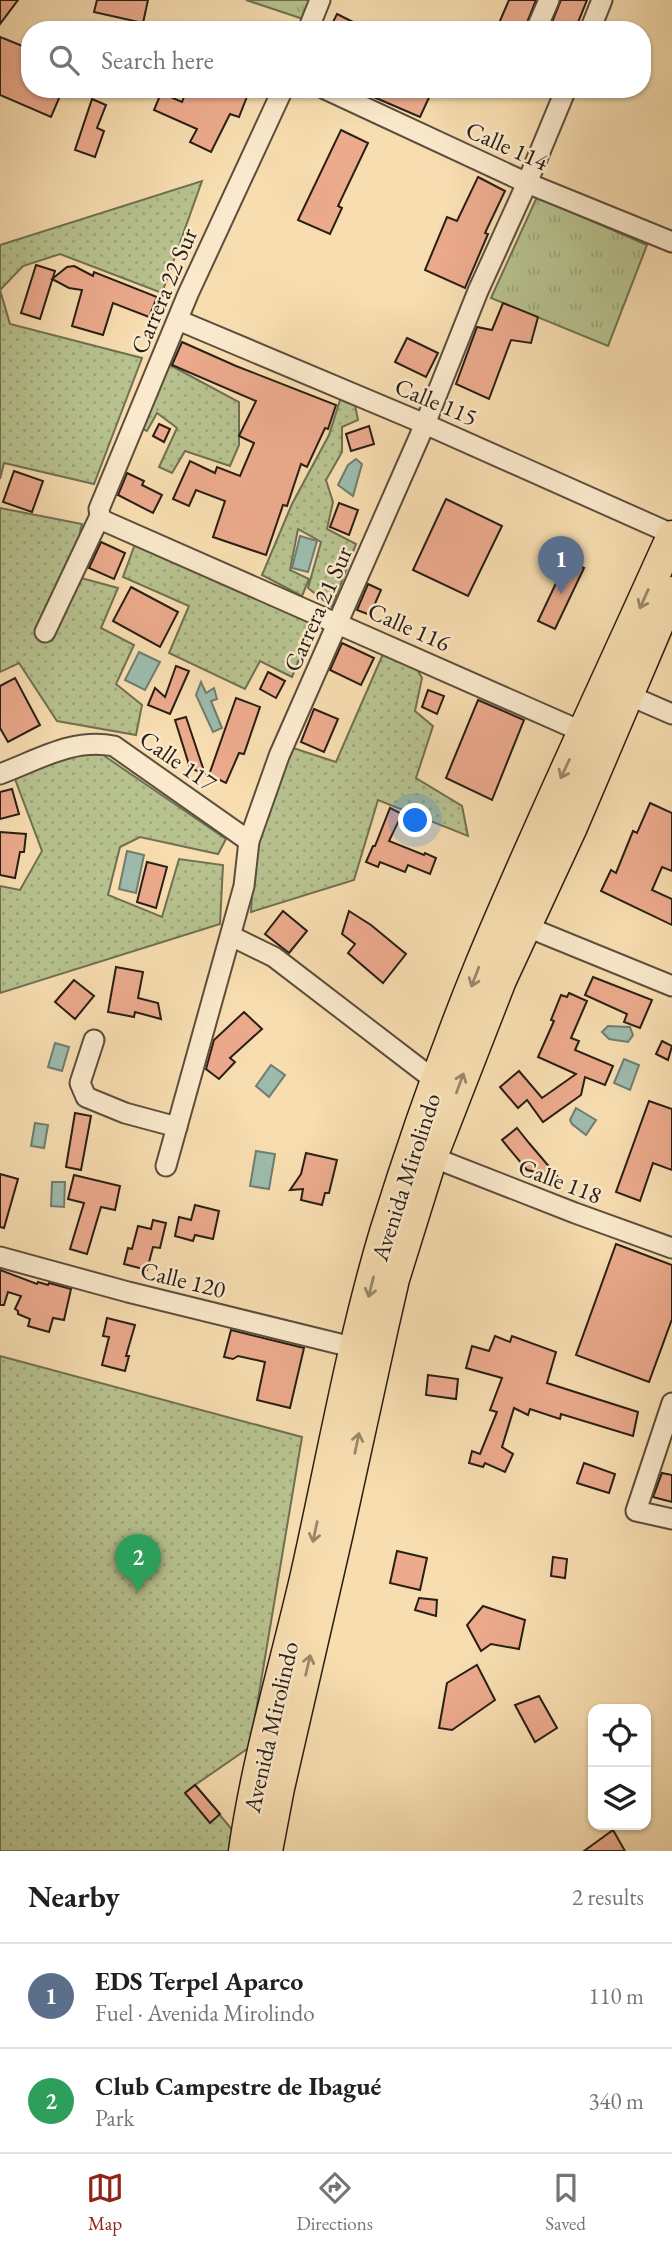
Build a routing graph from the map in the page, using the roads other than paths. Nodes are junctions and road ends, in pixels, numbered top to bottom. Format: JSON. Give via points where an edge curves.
{"nodes":[{"id":1,"x":320,"y":0,"type":"edge"},
{"id":2,"x":549,"y":0,"type":"edge"},
{"id":3,"x":602,"y":0,"type":"edge"},
{"id":4,"x":312,"y":21,"type":"edge"},
{"id":5,"x":540,"y":21,"type":"edge"},
{"id":6,"x":594,"y":21,"type":"edge"},
{"id":7,"x":279,"y":98,"type":"edge"},
{"id":8,"x":344,"y":98,"type":"edge"},
{"id":9,"x":562,"y":98,"type":"edge"},
{"id":10,"x":527,"y":183,"type":"junction"},
{"id":11,"x":672,"y":242,"type":"edge"},
{"id":12,"x":178,"y":320,"type":"junction"},
{"id":13,"x":425,"y":424,"type":"junction"},
{"id":14,"x":100,"y":516,"type":"junction"},
{"id":15,"x":672,"y":535,"type":"edge"},
{"id":16,"x":672,"y":592,"type":"edge"},
{"id":17,"x":339,"y":623,"type":"junction"},
{"id":18,"x":45,"y":632,"type":"dead end"},
{"id":19,"x":617,"y":690,"type":"junction"},
{"id":20,"x":672,"y":714,"type":"edge"},
{"id":21,"x":583,"y":732,"type":"junction"},
{"id":22,"x":0,"y":774,"type":"edge"},
{"id":23,"x":249,"y":841,"type":"junction"},
{"id":24,"x":525,"y":926,"type":"junction"},
{"id":25,"x":231,"y":936,"type":"junction"},
{"id":26,"x":672,"y":986,"type":"edge"},
{"id":27,"x":94,"y":1040,"type":"dead end"},
{"id":28,"x":437,"y":1082,"type":"junction"},
{"id":29,"x":177,"y":1127,"type":"junction"},
{"id":30,"x":432,"y":1157,"type":"junction"},
{"id":31,"x":166,"y":1166,"type":"dead end"},
{"id":32,"x":672,"y":1248,"type":"edge"},
{"id":33,"x":0,"y":1257,"type":"edge"},
{"id":34,"x":356,"y":1348,"type":"junction"},
{"id":35,"x":672,"y":1403,"type":"edge"},
{"id":36,"x":672,"y":1519,"type":"edge"},
{"id":37,"x":244,"y":1851,"type":"edge"},
{"id":38,"x":267,"y":1851,"type":"edge"}],
"edges":[{"from":1,"to":4,"type":"street"},
{"from":2,"to":5,"type":"street"},
{"from":3,"to":6,"type":"street"},
{"from":7,"to":12,"type":"street","name":"Carrera 22 Sur"},
{"from":8,"to":10,"type":"street","name":"Calle 114"},
{"from":9,"to":10,"type":"street","name":"Carrera 21 Sur"},
{"from":10,"to":11,"type":"street","name":"Calle 114"},
{"from":10,"to":13,"type":"street","name":"Carrera 21 Sur"},
{"from":12,"to":13,"type":"street","name":"Calle 115"},
{"from":12,"to":14,"type":"street","name":"Carrera 22 Sur","via":[[99,509]]},
{"from":13,"to":15,"type":"street","name":"Calle 115"},
{"from":13,"to":17,"type":"street","name":"Carrera 21 Sur"},
{"from":14,"to":17,"type":"street","name":"Calle 116"},
{"from":14,"to":18,"type":"street","name":"Carrera 22 Sur"},
{"from":15,"to":19,"type":"main road","name":"Avenida Mirolindo","one_way":true},
{"from":16,"to":19,"type":"main road","name":"Avenida Mirolindo"},
{"from":17,"to":21,"type":"street","name":"Calle 116"},
{"from":17,"to":23,"type":"street","name":"Carrera 21 Sur","via":[[279,756]]},
{"from":19,"to":20,"type":"street"},
{"from":19,"to":21,"type":"main road","name":"Avenida Mirolindo"},
{"from":19,"to":24,"type":"main road","name":"Avenida Mirolindo","via":[[572,827]]},
{"from":21,"to":28,"type":"main road","name":"Avenida Mirolindo","one_way":true,"via":[[479,967]]},
{"from":22,"to":23,"type":"street","name":"Calle 117","via":[[72,745],[95,742],[114,746]]},
{"from":23,"to":25,"type":"street","name":"Carrera 21 Sur"},
{"from":24,"to":26,"type":"street"},
{"from":30,"to":24,"type":"main road","name":"Avenida Mirolindo","one_way":true},
{"from":25,"to":28,"type":"street","via":[[274,957]]},
{"from":25,"to":29,"type":"street","name":"Carrera 21 Sur"},
{"from":27,"to":29,"type":"street","via":[[80,1083],[86,1097]]},
{"from":28,"to":34,"type":"main road","name":"Avenida Mirolindo","one_way":true,"via":[[384,1235]]},
{"from":29,"to":31,"type":"street","name":"Carrera 21 Sur"},
{"from":30,"to":32,"type":"street","name":"Calle 118"},
{"from":38,"to":30,"type":"main road","name":"Avenida Mirolindo","one_way":true,"via":[[383,1326]]},
{"from":33,"to":34,"type":"street","name":"Calle 120"},
{"from":34,"to":37,"type":"main road","name":"Avenida Mirolindo","one_way":true},
{"from":35,"to":36,"type":"street","via":[[636,1511]]}]}
